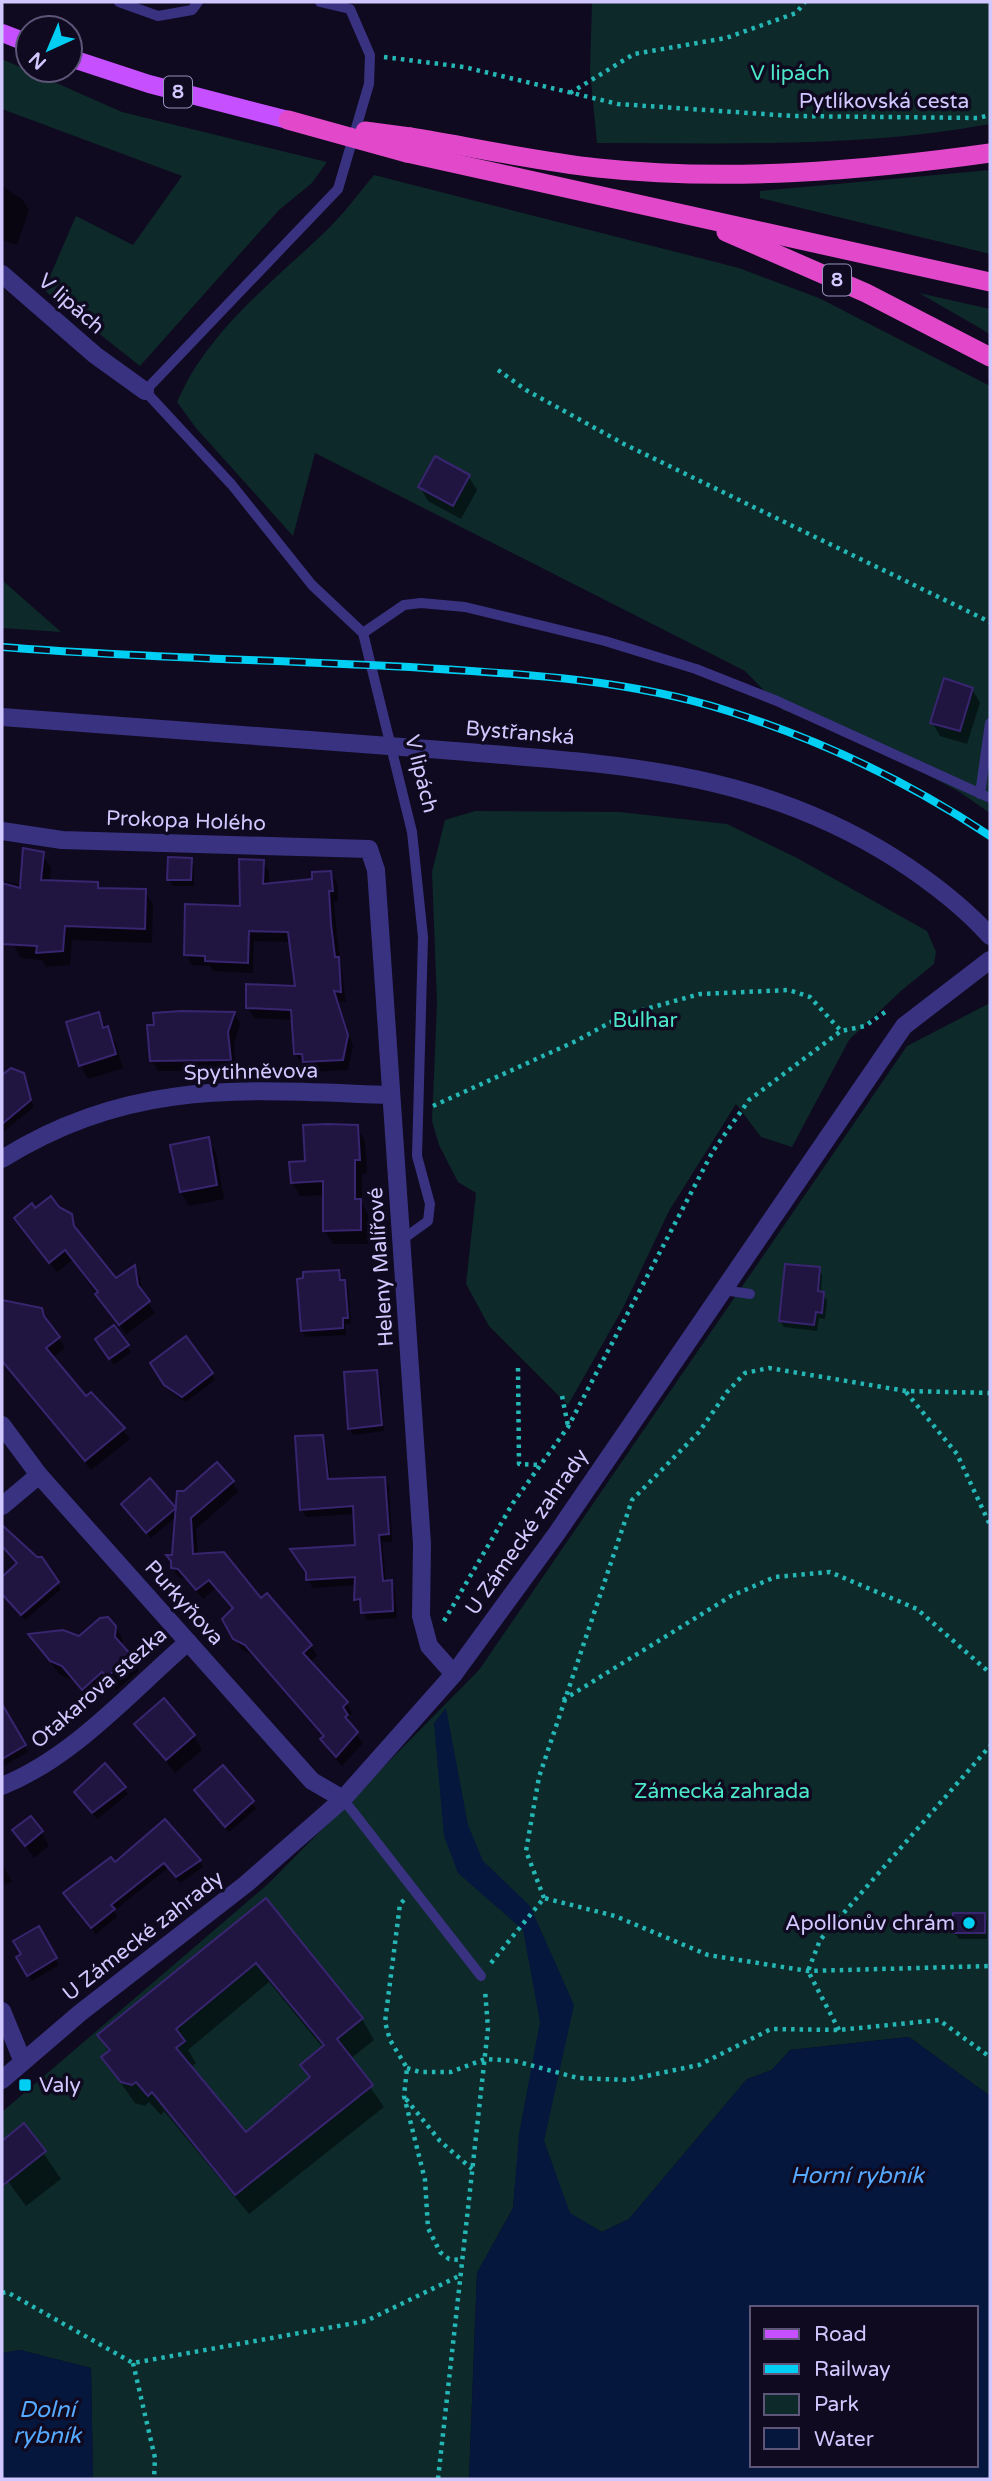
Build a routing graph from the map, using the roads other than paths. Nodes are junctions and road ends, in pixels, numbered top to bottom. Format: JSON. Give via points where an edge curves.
{"nodes":[{"id":1,"x":119,"y":2,"type":"edge"},
{"id":2,"x":198,"y":2,"type":"edge"},
{"id":3,"x":320,"y":2,"type":"edge"},
{"id":4,"x":359,"y":2,"type":"edge"},
{"id":5,"x":350,"y":9,"type":"junction"},
{"id":6,"x":84,"y":63,"type":"edge"},
{"id":7,"x":288,"y":120,"type":"joint"},
{"id":8,"x":408,"y":145,"type":"junction"},
{"id":9,"x":990,"y":153,"type":"edge"},
{"id":10,"x":680,"y":212,"type":"junction"},
{"id":11,"x":2,"y":274,"type":"edge"},
{"id":12,"x":990,"y":282,"type":"edge"},
{"id":13,"x":990,"y":357,"type":"edge"},
{"id":14,"x":145,"y":391,"type":"junction"},
{"id":15,"x":363,"y":633,"type":"junction"},
{"id":16,"x":2,"y":717,"type":"edge"},
{"id":17,"x":990,"y":723,"type":"edge"},
{"id":18,"x":985,"y":796,"type":"edge"},
{"id":19,"x":2,"y":831,"type":"edge"},
{"id":20,"x":369,"y":849,"type":"joint"},
{"id":21,"x":990,"y":936,"type":"edge"},
{"id":22,"x":990,"y":960,"type":"edge"},
{"id":23,"x":389,"y":1095,"type":"junction"},
{"id":24,"x":2,"y":1159,"type":"edge"},
{"id":25,"x":403,"y":1239,"type":"junction"},
{"id":26,"x":724,"y":1290,"type":"junction"},
{"id":27,"x":750,"y":1294,"type":"dead end"},
{"id":28,"x":2,"y":1425,"type":"edge"},
{"id":29,"x":39,"y":1475,"type":"junction"},
{"id":30,"x":2,"y":1506,"type":"edge"},
{"id":31,"x":188,"y":1642,"type":"junction"},
{"id":32,"x":454,"y":1674,"type":"junction"},
{"id":33,"x":2,"y":1786,"type":"edge"},
{"id":34,"x":343,"y":1799,"type":"junction"},
{"id":35,"x":481,"y":1976,"type":"road end"},
{"id":36,"x":2,"y":2011,"type":"edge"},
{"id":37,"x":23,"y":2062,"type":"junction"},
{"id":38,"x":2,"y":2080,"type":"edge"}],
"edges":[{"from":1,"to":2,"type":"lane","via":[[158,16],[192,10]]},
{"from":3,"to":5,"type":"lane"},
{"from":4,"to":5,"type":"lane"},
{"from":5,"to":14,"type":"lane","via":[[370,55],[369,84],[338,190]]},
{"from":6,"to":7,"type":"main road","number":"8"},
{"from":7,"to":8,"type":"highway","number":"8","bridge":true},
{"from":8,"to":9,"type":"highway","via":[[638,171],[723,173],[853,168]]},
{"from":8,"to":10,"type":"highway","number":"8"},
{"from":10,"to":12,"type":"highway","number":"8"},
{"from":10,"to":13,"type":"highway","number":"8","via":[[866,293]]},
{"from":11,"to":14,"type":"street","name":"V lipách","via":[[95,355]]},
{"from":14,"to":15,"type":"lane","name":"V lipách","via":[[232,485],[312,585]]},
{"from":15,"to":18,"type":"lane","via":[[404,605],[421,603],[465,607],[605,641],[696,669],[777,701]]},
{"from":15,"to":25,"type":"lane","name":"V lipách","via":[[412,832],[424,937],[417,1156],[430,1204],[428,1221]]},
{"from":16,"to":21,"type":"street","name":"Bystřanská","bridge":true,"via":[[661,771],[759,794],[878,848],[949,898]]},
{"from":17,"to":18,"type":"lane"},
{"from":19,"to":20,"type":"street","name":"Prokopa Holého","via":[[62,840]]},
{"from":20,"to":23,"type":"street","name":"Heleny Malířové","via":[[376,870]]},
{"from":22,"to":26,"type":"street","name":"U Zámecké zahrady","via":[[904,1026]]},
{"from":23,"to":24,"type":"street","name":"Spytihněvova","via":[[204,1092],[125,1103],[42,1134]]},
{"from":23,"to":25,"type":"street","name":"Heleny Malířové"},
{"from":25,"to":32,"type":"street","name":"Heleny Malířové","via":[[422,1544],[421,1616],[429,1646]]},
{"from":26,"to":27,"type":"lane"},
{"from":26,"to":32,"type":"street","name":"U Zámecké zahrady"},
{"from":28,"to":29,"type":"street","name":"Purkyňova"},
{"from":29,"to":30,"type":"street"},
{"from":29,"to":31,"type":"street","name":"Purkyňova"},
{"from":31,"to":33,"type":"street","name":"Otakarova stezka","via":[[53,1759]]},
{"from":31,"to":34,"type":"street","name":"Purkyňova","via":[[312,1781]]},
{"from":32,"to":34,"type":"street","name":"U Zámecké zahrady"},
{"from":34,"to":35,"type":"lane"},
{"from":34,"to":37,"type":"street","name":"U Zámecké zahrady","via":[[246,1884]]},
{"from":36,"to":37,"type":"street"},
{"from":37,"to":38,"type":"street","name":"U Zámecké zahrady"}]}
